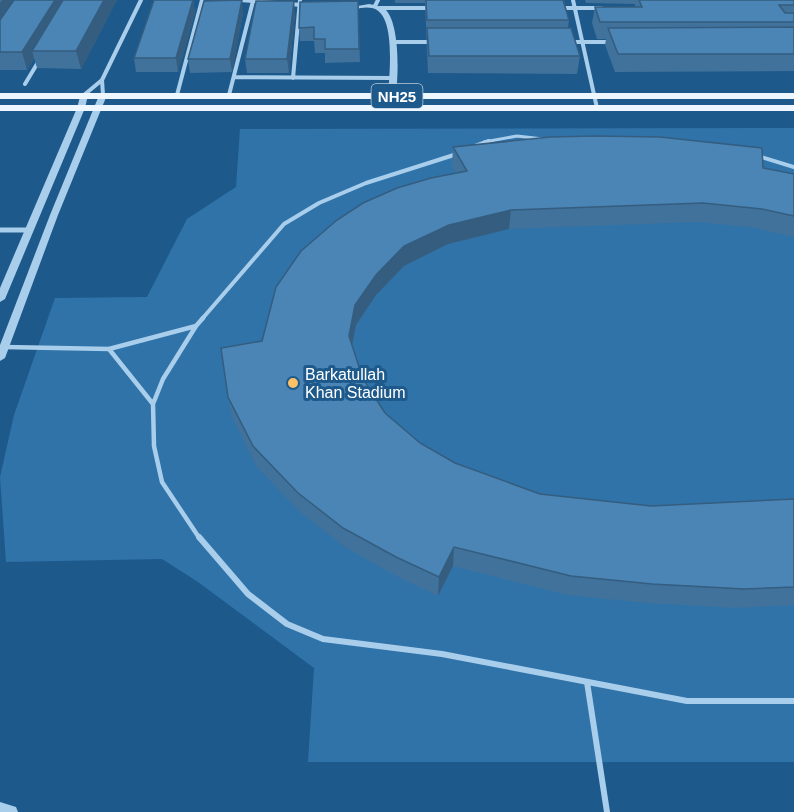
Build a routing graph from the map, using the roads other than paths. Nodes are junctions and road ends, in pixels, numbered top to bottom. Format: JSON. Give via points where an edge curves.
{"nodes":[{"id":1,"x":141,"y":0,"type":"edge"},
{"id":2,"x":202,"y":0,"type":"edge"},
{"id":3,"x":240,"y":0,"type":"edge"},
{"id":4,"x":347,"y":0,"type":"edge"},
{"id":5,"x":573,"y":0,"type":"edge"},
{"id":6,"x":253,"y":1,"type":"edge"},
{"id":7,"x":300,"y":2,"type":"edge"},
{"id":8,"x":377,"y":5,"type":"edge"},
{"id":9,"x":366,"y":6,"type":"junction"},
{"id":10,"x":321,"y":7,"type":"edge"},
{"id":11,"x":332,"y":8,"type":"edge"},
{"id":12,"x":437,"y":8,"type":"edge"},
{"id":13,"x":552,"y":8,"type":"edge"},
{"id":14,"x":574,"y":8,"type":"junction"},
{"id":15,"x":609,"y":8,"type":"edge"},
{"id":16,"x":393,"y":42,"type":"junction"},
{"id":17,"x":441,"y":42,"type":"edge"},
{"id":18,"x":560,"y":42,"type":"edge"},
{"id":19,"x":584,"y":42,"type":"junction"},
{"id":20,"x":619,"y":42,"type":"edge"},
{"id":21,"x":41,"y":56,"type":"edge"},
{"id":22,"x":234,"y":77,"type":"junction"},
{"id":23,"x":293,"y":78,"type":"junction"},
{"id":24,"x":392,"y":78,"type":"junction"},
{"id":25,"x":102,"y":80,"type":"junction"},
{"id":26,"x":25,"y":84,"type":"dead end"},
{"id":27,"x":84,"y":95,"type":"junction"},
{"id":28,"x":103,"y":95,"type":"junction"},
{"id":29,"x":177,"y":95,"type":"junction"},
{"id":30,"x":230,"y":95,"type":"junction"},
{"id":31,"x":0,"y":96,"type":"edge"},
{"id":32,"x":392,"y":96,"type":"junction"},
{"id":33,"x":593,"y":96,"type":"junction"},
{"id":34,"x":794,"y":96,"type":"edge"},
{"id":35,"x":98,"y":107,"type":"junction"},
{"id":36,"x":0,"y":108,"type":"edge"},
{"id":37,"x":81,"y":108,"type":"junction"},
{"id":38,"x":597,"y":108,"type":"junction"},
{"id":39,"x":794,"y":108,"type":"edge"},
{"id":40,"x":544,"y":139,"type":"edge"},
{"id":41,"x":753,"y":155,"type":"edge"},
{"id":42,"x":794,"y":167,"type":"edge"},
{"id":43,"x":0,"y":230,"type":"edge"},
{"id":44,"x":30,"y":230,"type":"junction"},
{"id":45,"x":1,"y":295,"type":"edge"},
{"id":46,"x":196,"y":326,"type":"junction"},
{"id":47,"x":4,"y":347,"type":"junction"},
{"id":48,"x":109,"y":349,"type":"junction"},
{"id":49,"x":0,"y":358,"type":"edge"},
{"id":50,"x":153,"y":404,"type":"junction"},
{"id":51,"x":587,"y":682,"type":"junction"},
{"id":52,"x":794,"y":701,"type":"edge"},
{"id":53,"x":0,"y":809,"type":"edge"},
{"id":54,"x":11,"y":812,"type":"edge"},
{"id":55,"x":607,"y":812,"type":"edge"}],
"edges":[{"from":1,"to":25,"type":"street"},
{"from":2,"to":29,"type":"street"},
{"from":3,"to":6,"type":"street"},
{"from":4,"to":9,"type":"street"},
{"from":5,"to":14,"type":"street"},
{"from":6,"to":7,"type":"street"},
{"from":6,"to":22,"type":"street"},
{"from":7,"to":10,"type":"street"},
{"from":7,"to":23,"type":"street"},
{"from":8,"to":9,"type":"street"},
{"from":8,"to":12,"type":"street"},
{"from":8,"to":16,"type":"street","via":[[389,15]]},
{"from":9,"to":11,"type":"street"},
{"from":13,"to":14,"type":"street"},
{"from":14,"to":15,"type":"street"},
{"from":14,"to":19,"type":"street"},
{"from":16,"to":17,"type":"street"},
{"from":16,"to":24,"type":"street"},
{"from":18,"to":19,"type":"street"},
{"from":19,"to":20,"type":"street"},
{"from":19,"to":33,"type":"street"},
{"from":21,"to":26,"type":"street"},
{"from":22,"to":23,"type":"street"},
{"from":22,"to":30,"type":"street"},
{"from":23,"to":24,"type":"street"},
{"from":24,"to":32,"type":"street"},
{"from":25,"to":27,"type":"street"},
{"from":25,"to":28,"type":"street"},
{"from":27,"to":28,"type":"main road","number":"NH25"},
{"from":27,"to":31,"type":"main road","number":"NH25"},
{"from":27,"to":37,"type":"street"},
{"from":28,"to":29,"type":"main road","number":"NH25"},
{"from":28,"to":35,"type":"street"},
{"from":29,"to":30,"type":"main road","number":"NH25"},
{"from":30,"to":32,"type":"main road","number":"NH25"},
{"from":32,"to":33,"type":"main road","number":"NH25"},
{"from":33,"to":34,"type":"main road","number":"NH25"},
{"from":33,"to":38,"type":"street"},
{"from":35,"to":37,"type":"main road","number":"NH25"},
{"from":35,"to":38,"type":"main road","number":"NH25"},
{"from":35,"to":47,"type":"street"},
{"from":36,"to":37,"type":"main road","number":"NH25"},
{"from":37,"to":44,"type":"street"},
{"from":38,"to":39,"type":"main road","number":"NH25"},
{"from":40,"to":46,"type":"lane","via":[[499,137],[319,203],[284,224]]},
{"from":41,"to":42,"type":"lane"},
{"from":43,"to":44,"type":"street"},
{"from":44,"to":45,"type":"street"},
{"from":46,"to":48,"type":"lane"},
{"from":46,"to":50,"type":"lane"},
{"from":47,"to":48,"type":"lane"},
{"from":47,"to":49,"type":"street"},
{"from":48,"to":50,"type":"lane"},
{"from":50,"to":51,"type":"lane","via":[[154,446],[162,482],[205,547],[248,594],[287,624],[323,639],[414,650]]},
{"from":51,"to":52,"type":"lane","via":[[687,701]]},
{"from":51,"to":55,"type":"lane"},
{"from":53,"to":54,"type":"street"}]}
